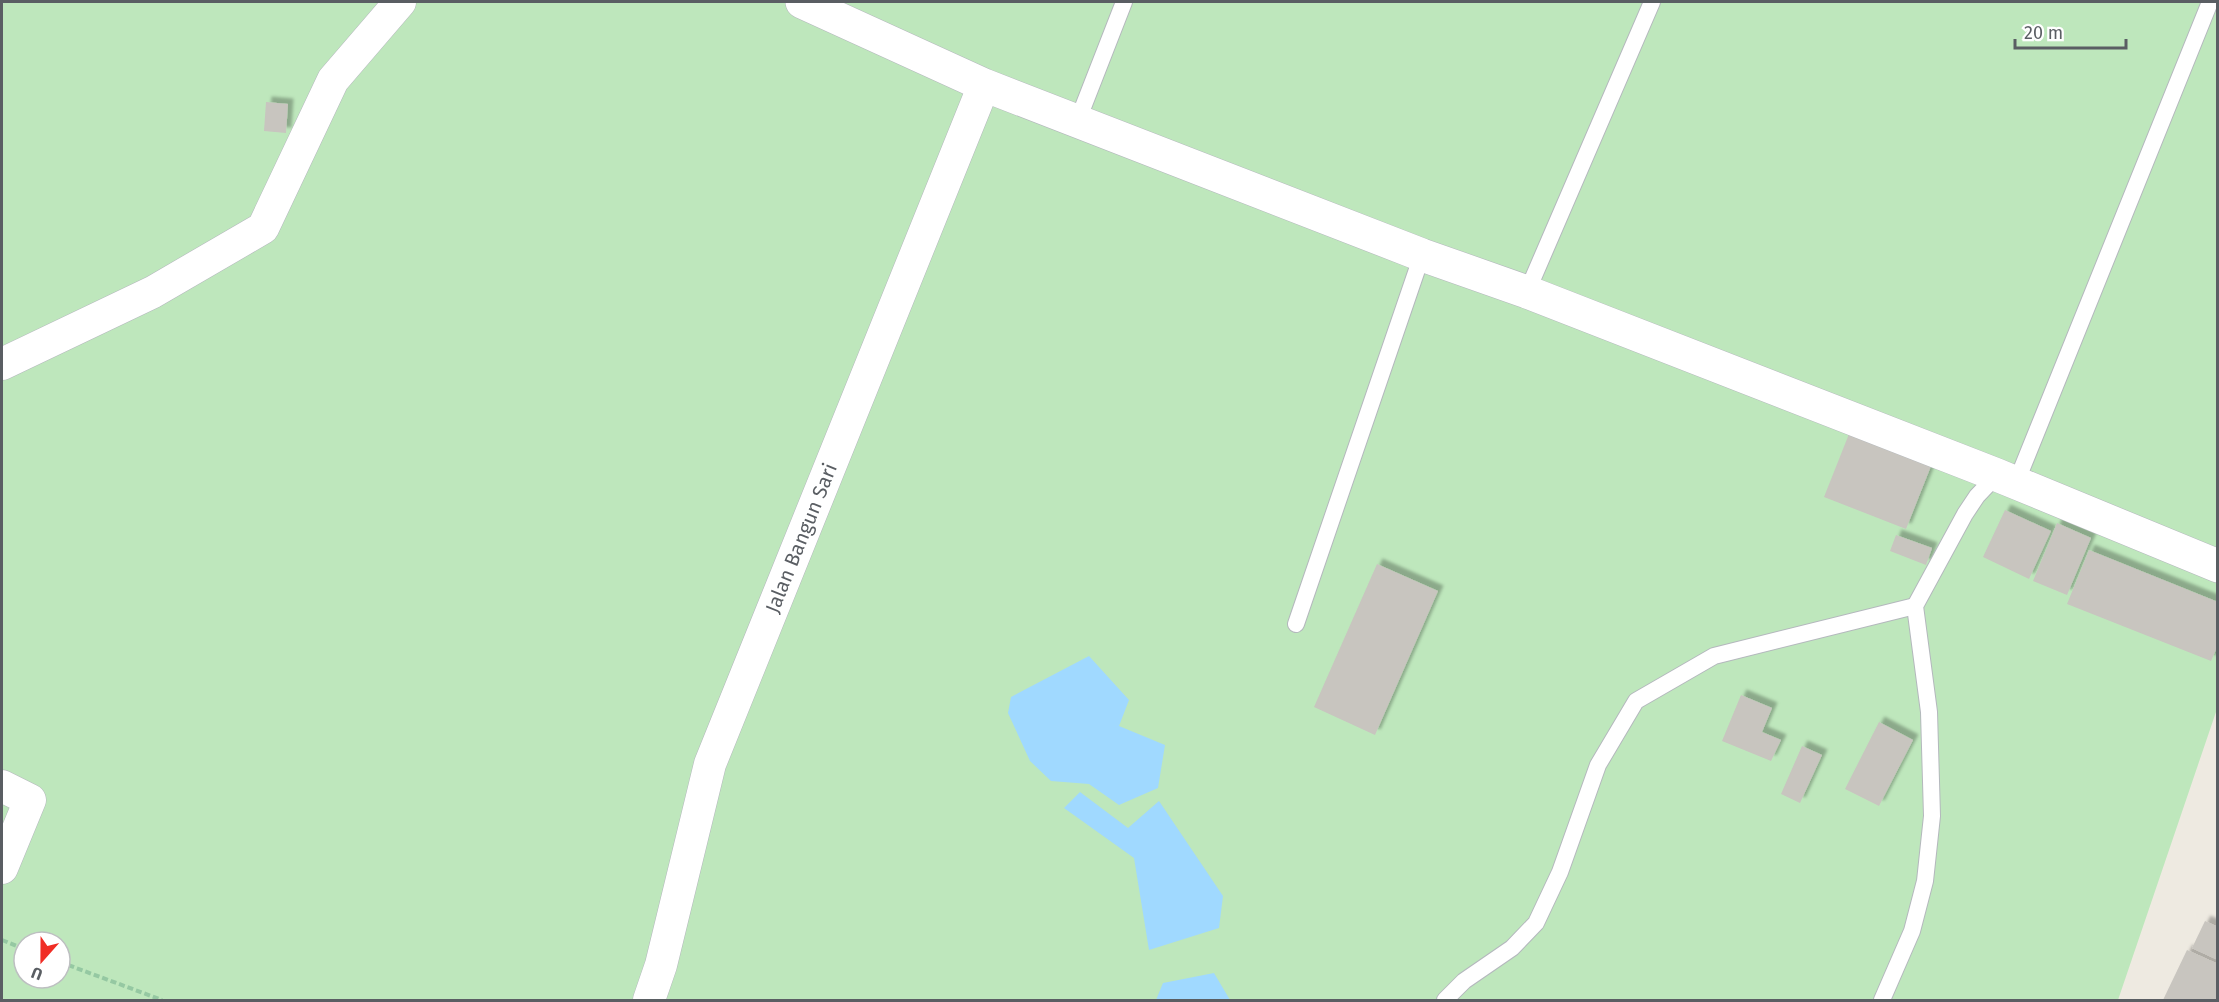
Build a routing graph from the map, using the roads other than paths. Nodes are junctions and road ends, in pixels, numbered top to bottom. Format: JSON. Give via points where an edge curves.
{"nodes":[{"id":1,"x":400,"y":2,"type":"edge"},
{"id":2,"x":802,"y":2,"type":"edge"},
{"id":3,"x":1124,"y":2,"type":"edge"},
{"id":4,"x":1652,"y":2,"type":"edge"},
{"id":5,"x":2210,"y":2,"type":"edge"},
{"id":6,"x":984,"y":85,"type":"junction"},
{"id":7,"x":1078,"y":120,"type":"junction"},
{"id":8,"x":1422,"y":255,"type":"junction"},
{"id":9,"x":1527,"y":292,"type":"junction"},
{"id":10,"x":2,"y":364,"type":"edge"},
{"id":11,"x":2006,"y":479,"type":"junction"},
{"id":12,"x":2217,"y":566,"type":"edge"},
{"id":13,"x":1915,"y":606,"type":"junction"},
{"id":14,"x":1296,"y":624,"type":"dead end"},
{"id":15,"x":2,"y":786,"type":"edge"},
{"id":16,"x":2,"y":868,"type":"edge"},
{"id":17,"x":649,"y":1000,"type":"edge"},
{"id":18,"x":1445,"y":1000,"type":"edge"},
{"id":19,"x":1882,"y":1000,"type":"edge"}],
"edges":[{"from":1,"to":10,"type":"street","via":[[333,80],[263,228],[153,292]]},
{"from":2,"to":6,"type":"street"},
{"from":3,"to":7,"type":"lane"},
{"from":4,"to":9,"type":"lane"},
{"from":5,"to":11,"type":"lane"},
{"from":6,"to":7,"type":"street"},
{"from":6,"to":17,"type":"street","name":"Jalan Bangun Sari","via":[[710,764]]},
{"from":7,"to":8,"type":"street"},
{"from":8,"to":9,"type":"street"},
{"from":8,"to":14,"type":"lane"},
{"from":9,"to":11,"type":"street"},
{"from":11,"to":12,"type":"street"},
{"from":11,"to":13,"type":"lane","via":[[1977,496]]},
{"from":13,"to":18,"type":"lane","via":[[1714,656],[1636,700],[1598,765],[1560,872],[1536,923],[1512,948],[1464,981]]},
{"from":13,"to":19,"type":"lane","via":[[1929,712],[1932,816],[1925,881],[1912,931]]},
{"from":15,"to":16,"type":"street","via":[[30,800]]}]}
